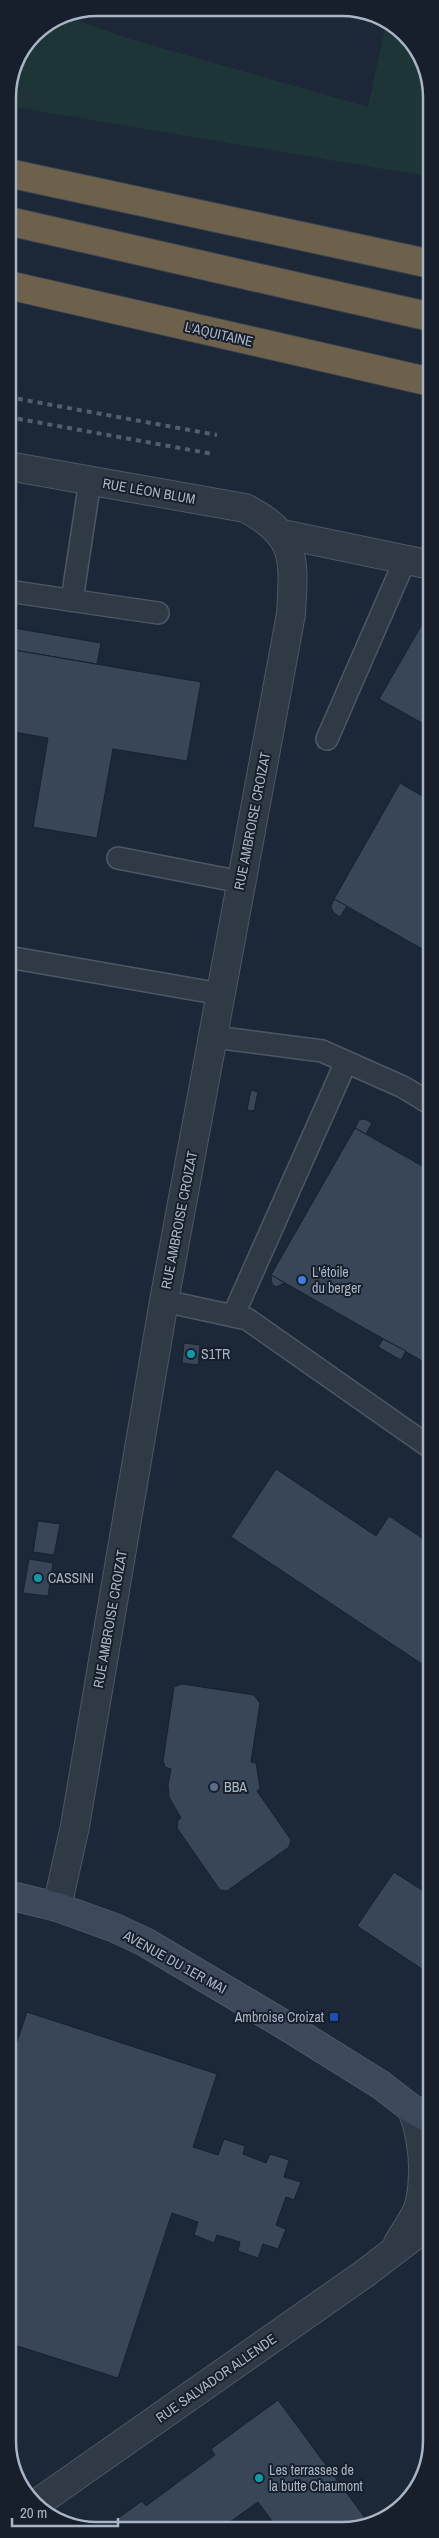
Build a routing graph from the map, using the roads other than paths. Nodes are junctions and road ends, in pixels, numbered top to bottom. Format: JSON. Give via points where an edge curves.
{"nodes":[{"id":1,"x":16,"y":175,"type":"edge"},
{"id":2,"x":16,"y":223,"type":"edge"},
{"id":3,"x":423,"y":262,"type":"edge"},
{"id":4,"x":16,"y":287,"type":"edge"},
{"id":5,"x":423,"y":315,"type":"edge"},
{"id":6,"x":423,"y":380,"type":"edge"},
{"id":7,"x":16,"y":467,"type":"edge"},
{"id":8,"x":90,"y":481,"type":"junction"},
{"id":9,"x":282,"y":534,"type":"junction"},
{"id":10,"x":418,"y":562,"type":"edge"},
{"id":11,"x":16,"y":592,"type":"edge"},
{"id":12,"x":72,"y":600,"type":"junction"},
{"id":13,"x":158,"y":613,"type":"dead end"},
{"id":14,"x":327,"y":739,"type":"dead end"},
{"id":15,"x":118,"y":858,"type":"dead end"},
{"id":16,"x":241,"y":882,"type":"junction"},
{"id":17,"x":16,"y":958,"type":"edge"},
{"id":18,"x":222,"y":994,"type":"junction"},
{"id":19,"x":214,"y":1037,"type":"junction"},
{"id":20,"x":346,"y":1062,"type":"junction"},
{"id":21,"x":423,"y":1099,"type":"edge"},
{"id":22,"x":164,"y":1301,"type":"junction"},
{"id":23,"x":233,"y":1316,"type":"junction"},
{"id":24,"x":423,"y":1442,"type":"edge"},
{"id":25,"x":16,"y":1897,"type":"edge"},
{"id":26,"x":57,"y":1907,"type":"junction"},
{"id":27,"x":422,"y":2114,"type":"edge"},
{"id":28,"x":423,"y":2156,"type":"edge"},
{"id":29,"x":423,"y":2172,"type":"edge"},
{"id":30,"x":423,"y":2229,"type":"edge"},
{"id":31,"x":395,"y":2249,"type":"junction"},
{"id":32,"x":42,"y":2500,"type":"edge"}],
"edges":[{"from":1,"to":3,"type":"highway"},
{"from":2,"to":5,"type":"highway"},
{"from":4,"to":6,"type":"highway","name":"L'AQUITAINE"},
{"from":7,"to":8,"type":"street","name":"RUE LÉON BLUM"},
{"from":8,"to":9,"type":"street","name":"RUE LÉON BLUM","via":[[245,508],[265,518]]},
{"from":8,"to":12,"type":"lane"},
{"from":9,"to":10,"type":"street"},
{"from":9,"to":16,"type":"street","name":"RUE AMBROISE CROIZAT","via":[[290,552],[293,577],[291,614]]},
{"from":10,"to":14,"type":"lane"},
{"from":11,"to":12,"type":"lane"},
{"from":12,"to":13,"type":"lane"},
{"from":15,"to":16,"type":"lane"},
{"from":16,"to":18,"type":"street","name":"RUE AMBROISE CROIZAT"},
{"from":17,"to":18,"type":"lane"},
{"from":18,"to":19,"type":"street","name":"RUE AMBROISE CROIZAT"},
{"from":19,"to":20,"type":"lane","via":[[322,1052]]},
{"from":19,"to":22,"type":"street","name":"RUE AMBROISE CROIZAT"},
{"from":20,"to":21,"type":"lane","via":[[403,1086]]},
{"from":20,"to":23,"type":"lane"},
{"from":22,"to":23,"type":"lane"},
{"from":22,"to":26,"type":"street","name":"RUE AMBROISE CROIZAT","via":[[75,1826]]},
{"from":23,"to":24,"type":"lane","via":[[247,1319]]},
{"from":25,"to":26,"type":"street","name":"AVENUE DU 1ER MAI"},
{"from":26,"to":27,"type":"street","name":"AVENUE DU 1ER MAI","via":[[145,1942],[288,2027]]},
{"from":27,"to":28,"type":"street","name":"RUE SALVADOR ALLENDE","via":[[417,2123]]},
{"from":29,"to":31,"type":"street","name":"RUE SALVADOR ALLENDE","via":[[420,2203]]},
{"from":30,"to":31,"type":"street","name":"RUE SALVADOR ALLENDE"},
{"from":31,"to":32,"type":"street","name":"RUE SALVADOR ALLENDE"}]}
